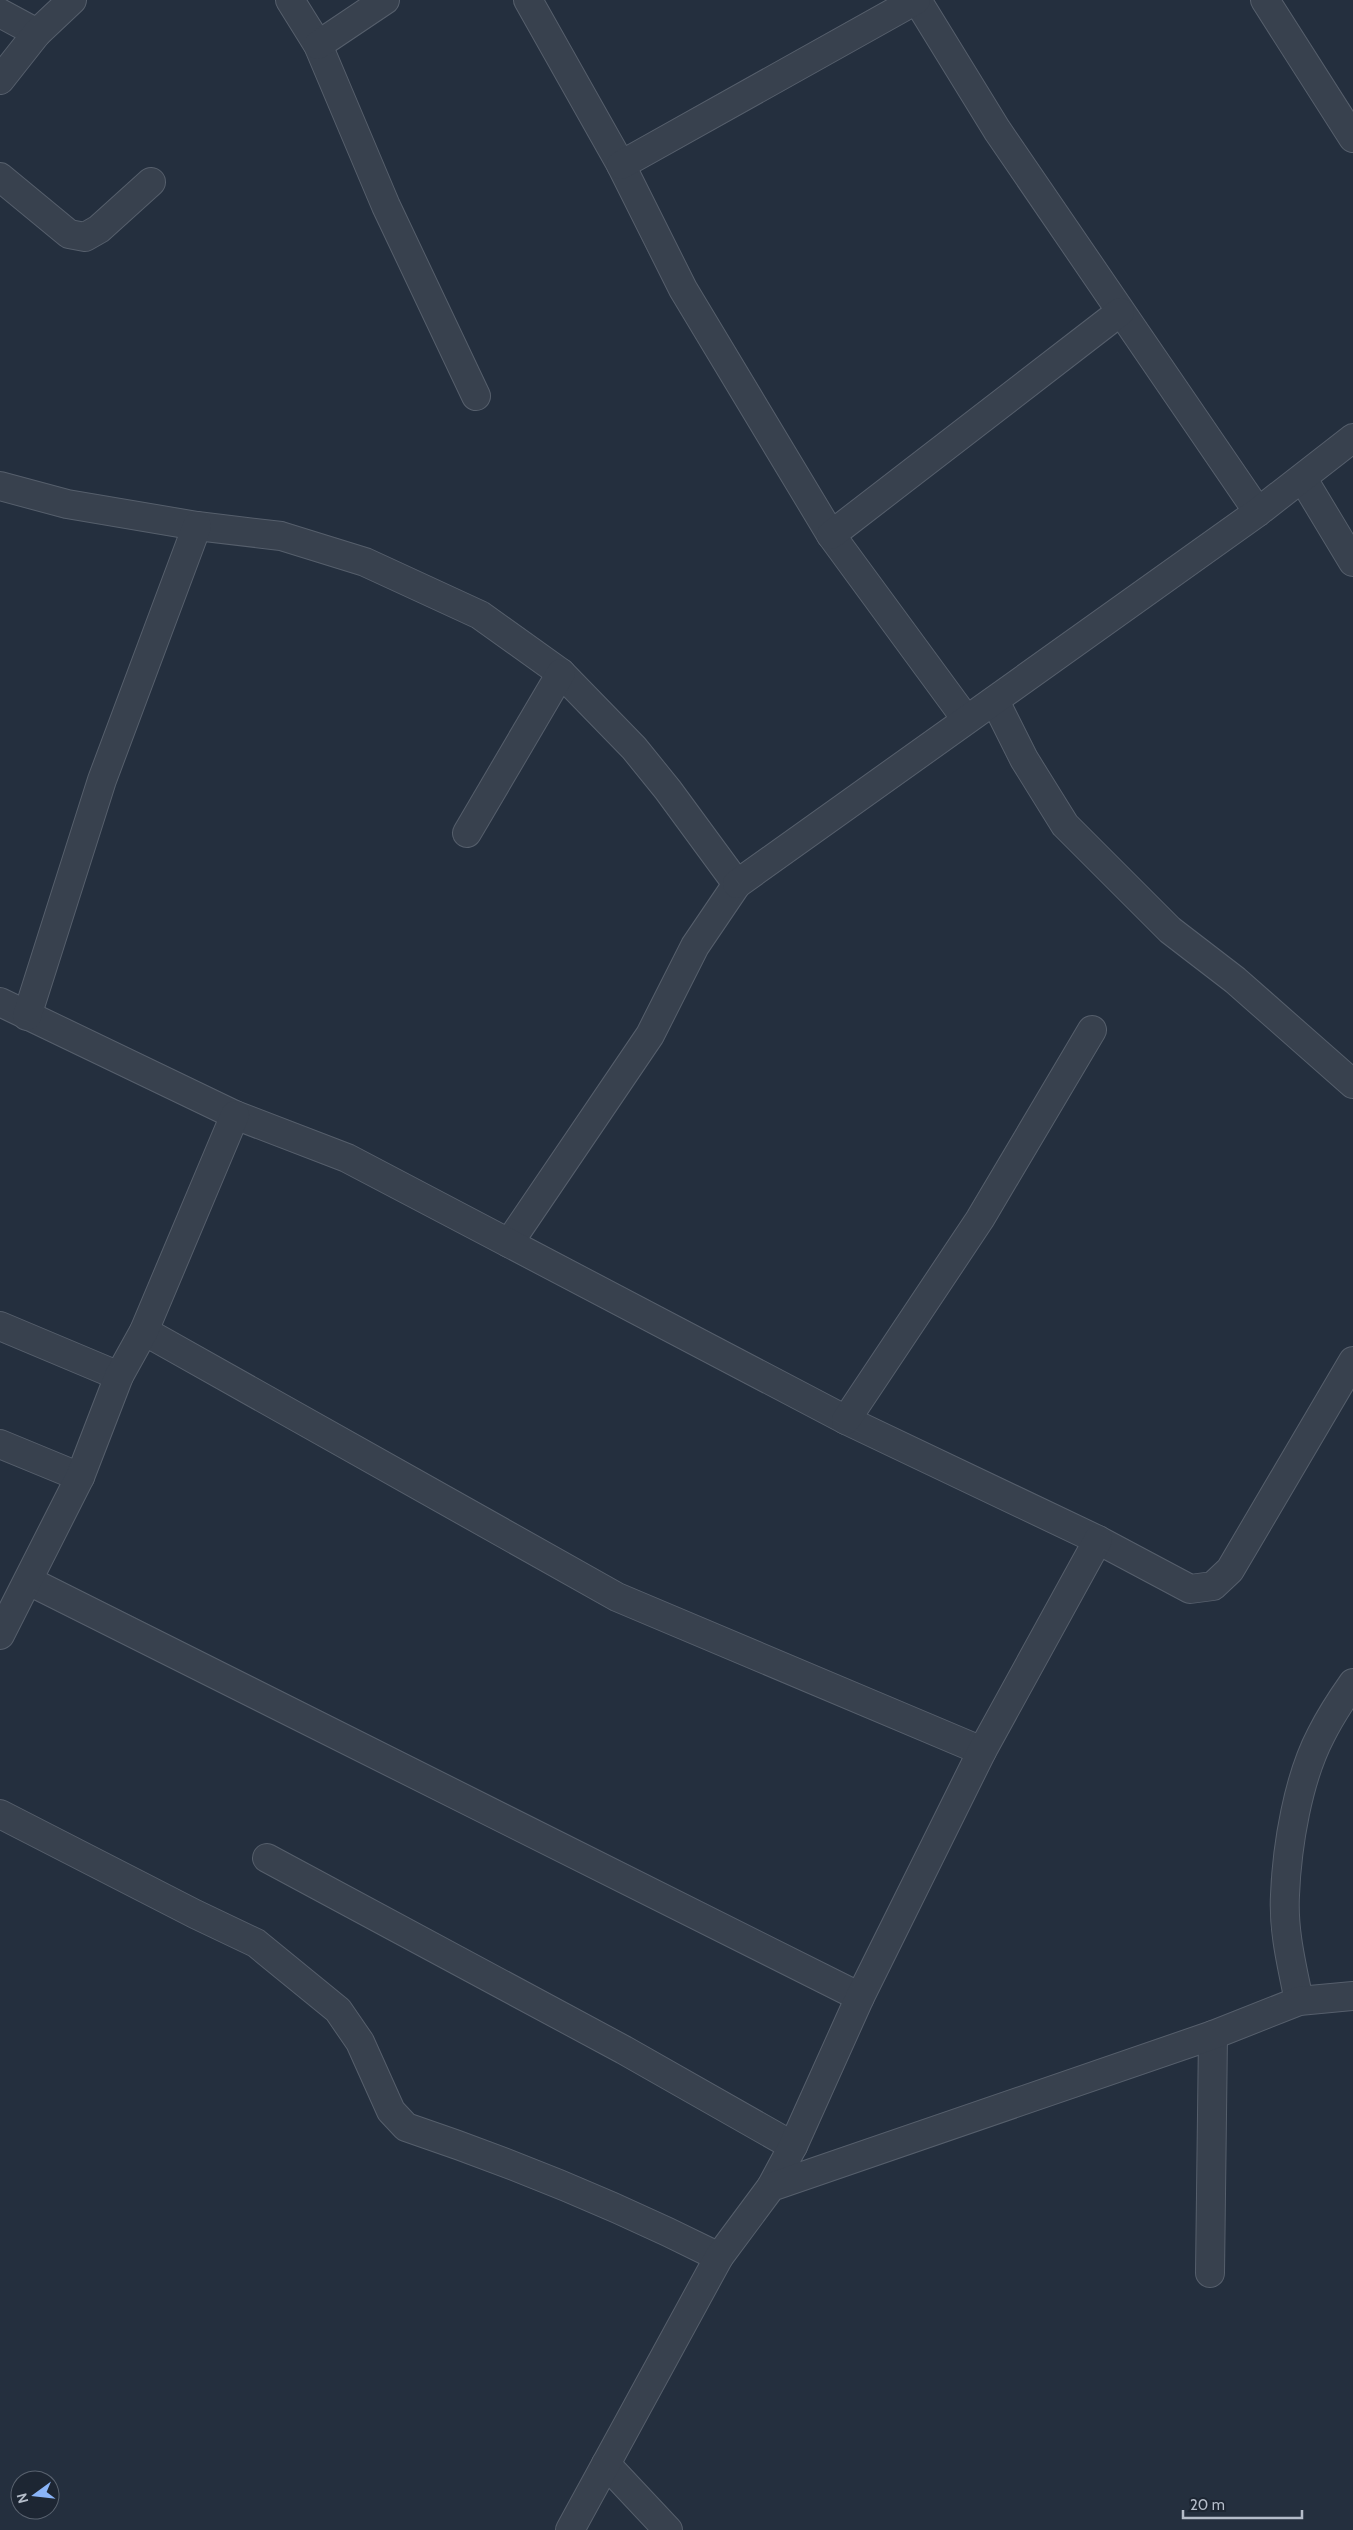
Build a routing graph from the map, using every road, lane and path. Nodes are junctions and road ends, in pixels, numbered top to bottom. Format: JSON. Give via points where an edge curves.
{"nodes":[{"id":1,"x":72,"y":0,"type":"edge"},
{"id":2,"x":290,"y":0,"type":"edge"},
{"id":3,"x":384,"y":0,"type":"edge"},
{"id":4,"x":528,"y":0,"type":"edge"},
{"id":5,"x":916,"y":0,"type":"edge"},
{"id":6,"x":1265,"y":0,"type":"edge"},
{"id":7,"x":0,"y":13,"type":"edge"},
{"id":8,"x":37,"y":33,"type":"junction"},
{"id":9,"x":318,"y":45,"type":"junction"},
{"id":10,"x":0,"y":80,"type":"edge"},
{"id":11,"x":1353,"y":138,"type":"edge"},
{"id":12,"x":621,"y":165,"type":"junction"},
{"id":13,"x":0,"y":177,"type":"edge"},
{"id":14,"x":151,"y":182,"type":"dead end"},
{"id":15,"x":1120,"y":312,"type":"junction"},
{"id":16,"x":476,"y":396,"type":"dead end"},
{"id":17,"x":1353,"y":438,"type":"edge"},
{"id":18,"x":1303,"y":479,"type":"junction"},
{"id":19,"x":0,"y":486,"type":"edge"},
{"id":20,"x":1258,"y":512,"type":"junction"},
{"id":21,"x":197,"y":526,"type":"junction"},
{"id":22,"x":831,"y":535,"type":"junction"},
{"id":23,"x":1353,"y":562,"type":"edge"},
{"id":24,"x":562,"y":673,"type":"junction"},
{"id":25,"x":995,"y":701,"type":"junction"},
{"id":26,"x":966,"y":719,"type":"junction"},
{"id":27,"x":467,"y":833,"type":"dead end"},
{"id":28,"x":737,"y":884,"type":"junction"},
{"id":29,"x":0,"y":1002,"type":"edge"},
{"id":30,"x":27,"y":1016,"type":"junction"},
{"id":31,"x":1092,"y":1030,"type":"dead end"},
{"id":32,"x":1353,"y":1084,"type":"edge"},
{"id":33,"x":235,"y":1115,"type":"junction"},
{"id":34,"x":509,"y":1243,"type":"junction"},
{"id":35,"x":0,"y":1326,"type":"edge"},
{"id":36,"x":144,"y":1331,"type":"junction"},
{"id":37,"x":1353,"y":1361,"type":"edge"},
{"id":38,"x":119,"y":1376,"type":"junction"},
{"id":39,"x":846,"y":1420,"type":"junction"},
{"id":40,"x":0,"y":1444,"type":"edge"},
{"id":41,"x":80,"y":1477,"type":"junction"},
{"id":42,"x":1098,"y":1540,"type":"junction"},
{"id":43,"x":29,"y":1581,"type":"junction"},
{"id":44,"x":0,"y":1635,"type":"edge"},
{"id":45,"x":1353,"y":1683,"type":"edge"},
{"id":46,"x":982,"y":1751,"type":"junction"},
{"id":47,"x":0,"y":1814,"type":"edge"},
{"id":48,"x":267,"y":1858,"type":"dead end"},
{"id":49,"x":1353,"y":1996,"type":"edge"},
{"id":50,"x":860,"y":1997,"type":"junction"},
{"id":51,"x":1299,"y":2001,"type":"junction"},
{"id":52,"x":1214,"y":2035,"type":"junction"},
{"id":53,"x":793,"y":2146,"type":"junction"},
{"id":54,"x":771,"y":2187,"type":"junction"},
{"id":55,"x":719,"y":2257,"type":"junction"},
{"id":56,"x":1210,"y":2273,"type":"dead end"},
{"id":57,"x":606,"y":2464,"type":"junction"},
{"id":58,"x":570,"y":2530,"type":"edge"},
{"id":59,"x":668,"y":2530,"type":"edge"}],
"edges":[{"from":1,"to":8,"type":"street"},
{"from":2,"to":9,"type":"street"},
{"from":3,"to":9,"type":"street"},
{"from":4,"to":12,"type":"street"},
{"from":5,"to":12,"type":"street"},
{"from":5,"to":15,"type":"street","via":[[997,130]]},
{"from":6,"to":11,"type":"street"},
{"from":7,"to":8,"type":"street"},
{"from":8,"to":10,"type":"street"},
{"from":9,"to":16,"type":"street","via":[[386,206]]},
{"from":12,"to":22,"type":"street","via":[[684,289]]},
{"from":13,"to":14,"type":"street","via":[[69,234],[85,237],[99,229]]},
{"from":15,"to":20,"type":"street"},
{"from":15,"to":22,"type":"street"},
{"from":17,"to":18,"type":"street"},
{"from":18,"to":20,"type":"street"},
{"from":18,"to":23,"type":"street"},
{"from":19,"to":21,"type":"street","via":[[67,504]]},
{"from":20,"to":25,"type":"street"},
{"from":21,"to":24,"type":"street","via":[[281,536],[365,562],[480,615]]},
{"from":21,"to":30,"type":"street","via":[[102,780]]},
{"from":22,"to":26,"type":"street"},
{"from":24,"to":27,"type":"street"},
{"from":24,"to":28,"type":"street","via":[[634,748]]},
{"from":25,"to":26,"type":"street"},
{"from":25,"to":32,"type":"street","via":[[1024,759],[1065,825],[1170,930],[1234,980]]},
{"from":26,"to":28,"type":"street"},
{"from":28,"to":34,"type":"street","via":[[695,946],[650,1035]]},
{"from":29,"to":30,"type":"street"},
{"from":30,"to":33,"type":"street"},
{"from":31,"to":39,"type":"street","via":[[980,1220]]},
{"from":33,"to":34,"type":"street","via":[[347,1158]]},
{"from":33,"to":36,"type":"street"},
{"from":34,"to":39,"type":"street"},
{"from":35,"to":38,"type":"street"},
{"from":36,"to":38,"type":"street"},
{"from":36,"to":46,"type":"street","via":[[617,1597]]},
{"from":37,"to":42,"type":"street","via":[[1230,1570],[1214,1586],[1190,1589]]},
{"from":38,"to":41,"type":"street"},
{"from":39,"to":42,"type":"street"},
{"from":40,"to":41,"type":"street"},
{"from":41,"to":43,"type":"street"},
{"from":42,"to":46,"type":"street"},
{"from":43,"to":44,"type":"street"},
{"from":43,"to":50,"type":"street"},
{"from":45,"to":51,"type":"street","via":[[1320,1737],[1297,1810],[1285,1896],[1288,1943]]},
{"from":46,"to":50,"type":"street"},
{"from":47,"to":55,"type":"street","via":[[256,1943],[338,2010],[360,2042],[391,2111],[406,2127],[643,2218]]},
{"from":48,"to":53,"type":"street","via":[[624,2050]]},
{"from":49,"to":51,"type":"street"},
{"from":50,"to":53,"type":"street"},
{"from":51,"to":52,"type":"street"},
{"from":52,"to":54,"type":"street"},
{"from":52,"to":56,"type":"street"},
{"from":53,"to":54,"type":"street"},
{"from":54,"to":55,"type":"street"},
{"from":55,"to":57,"type":"street"},
{"from":57,"to":58,"type":"street"},
{"from":57,"to":59,"type":"street"}]}
